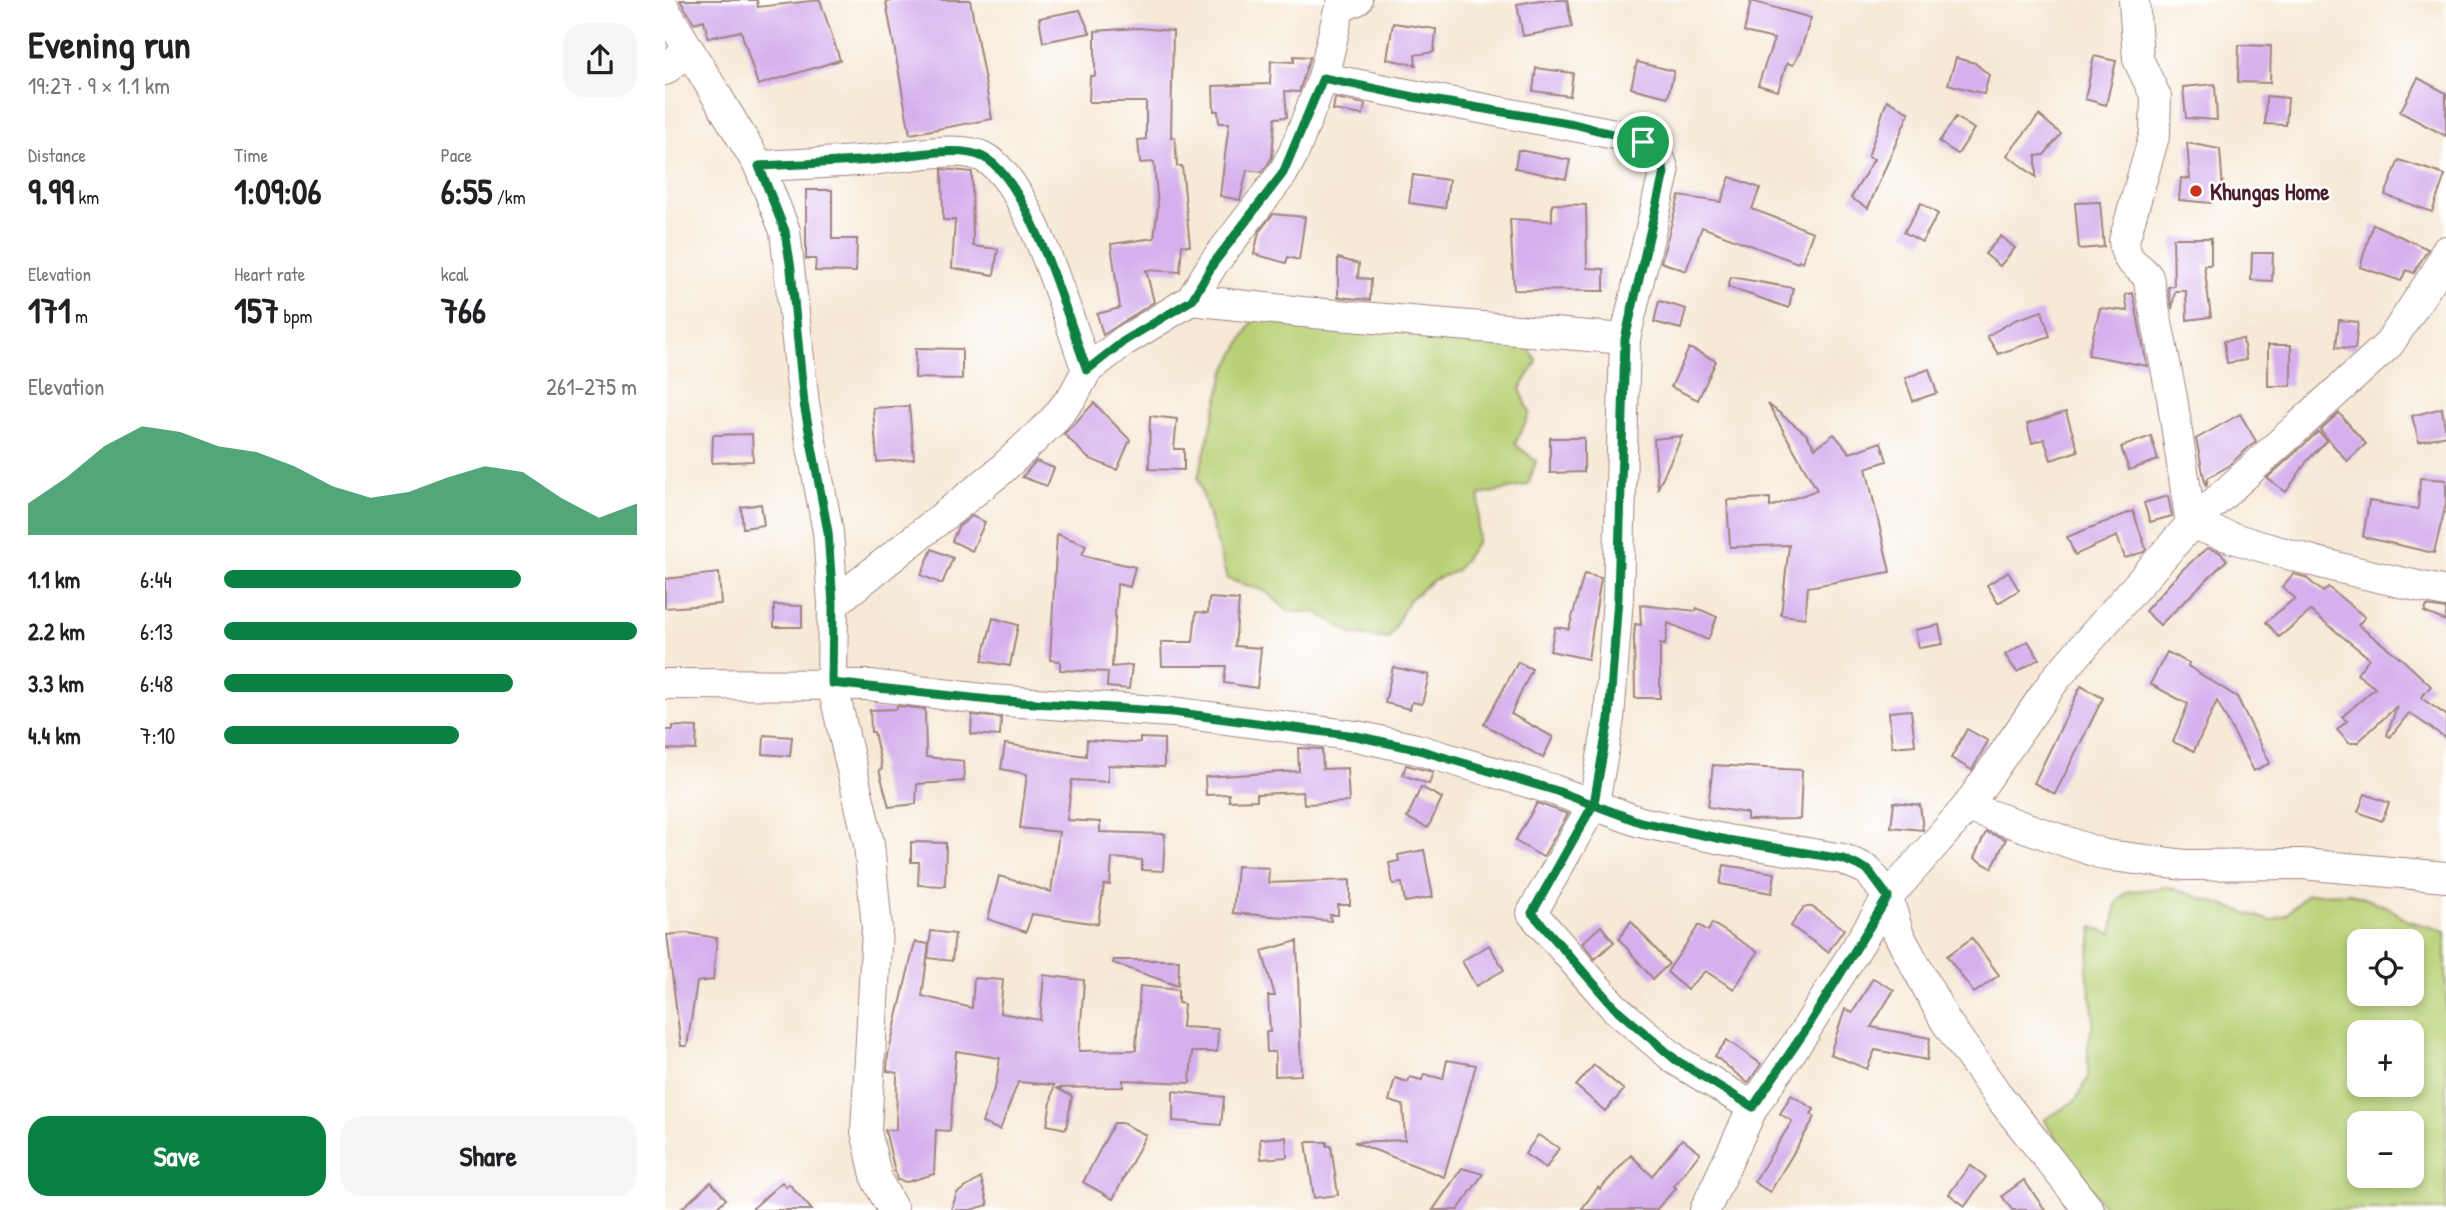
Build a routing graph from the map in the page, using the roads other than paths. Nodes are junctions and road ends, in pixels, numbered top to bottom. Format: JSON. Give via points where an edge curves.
{"nodes":[{"id":1,"x":1357,"y":0,"type":"edge"},
{"id":2,"x":2134,"y":0,"type":"edge"},
{"id":3,"x":665,"y":10,"type":"edge"},
{"id":4,"x":676,"y":60,"type":"edge"},
{"id":5,"x":1323,"y":78,"type":"junction"},
{"id":6,"x":759,"y":166,"type":"junction"},
{"id":7,"x":2446,"y":251,"type":"edge"},
{"id":8,"x":1192,"y":300,"type":"junction"},
{"id":9,"x":1625,"y":339,"type":"junction"},
{"id":10,"x":1087,"y":370,"type":"junction"},
{"id":11,"x":2191,"y":524,"type":"junction"},
{"id":12,"x":2446,"y":592,"type":"edge"},
{"id":13,"x":833,"y":604,"type":"junction"},
{"id":14,"x":832,"y":683,"type":"junction"},
{"id":15,"x":665,"y":684,"type":"edge"},
{"id":16,"x":1594,"y":803,"type":"junction"},
{"id":17,"x":1968,"y":807,"type":"junction"},
{"id":18,"x":2446,"y":877,"type":"edge"},
{"id":19,"x":1888,"y":897,"type":"junction"},
{"id":20,"x":1753,"y":1107,"type":"junction"},
{"id":21,"x":893,"y":1210,"type":"edge"},
{"id":22,"x":1705,"y":1210,"type":"edge"},
{"id":23,"x":2089,"y":1210,"type":"edge"}],
"edges":[{"from":1,"to":5,"type":"street","via":[[1341,7]]},
{"from":2,"to":11,"type":"street","via":[[2138,60],[2156,97],[2155,133],[2124,241],[2128,262],[2148,277]]},
{"from":3,"to":4,"type":"street"},
{"from":4,"to":6,"type":"street"},
{"from":5,"to":8,"type":"street","via":[[1283,173],[1213,264]]},
{"from":5,"to":9,"type":"street","via":[[1574,124],[1654,147],[1664,173]]},
{"from":6,"to":10,"type":"street","via":[[941,152],[982,156],[1004,176],[1032,220]]},
{"from":6,"to":13,"type":"street","via":[[785,231],[804,404],[828,532]]},
{"from":7,"to":11,"type":"street","via":[[2389,344]]},
{"from":8,"to":9,"type":"street"},
{"from":8,"to":10,"type":"street","via":[[1124,341]]},
{"from":9,"to":16,"type":"street","via":[[1618,598],[1609,719]]},
{"from":10,"to":13,"type":"street","via":[[1053,421],[999,472]]},
{"from":11,"to":12,"type":"street","via":[[2257,547]]},
{"from":11,"to":17,"type":"street","via":[[2056,678]]},
{"from":13,"to":14,"type":"street"},
{"from":14,"to":15,"type":"street"},
{"from":14,"to":16,"type":"street","via":[[990,700],[1172,712],[1356,736],[1416,749]]},
{"from":14,"to":21,"type":"street","via":[[869,844],[877,928],[866,1131],[877,1180]]},
{"from":16,"to":19,"type":"street","via":[[1640,822],[1843,859],[1868,870]]},
{"from":16,"to":20,"type":"street","via":[[1532,913],[1614,1007],[1676,1060]]},
{"from":17,"to":18,"type":"street","via":[[2105,855],[2185,865],[2302,864]]},
{"from":17,"to":19,"type":"street"},
{"from":19,"to":20,"type":"street"},
{"from":19,"to":23,"type":"street","via":[[1898,933],[1946,1022]]},
{"from":20,"to":22,"type":"street"}]}
